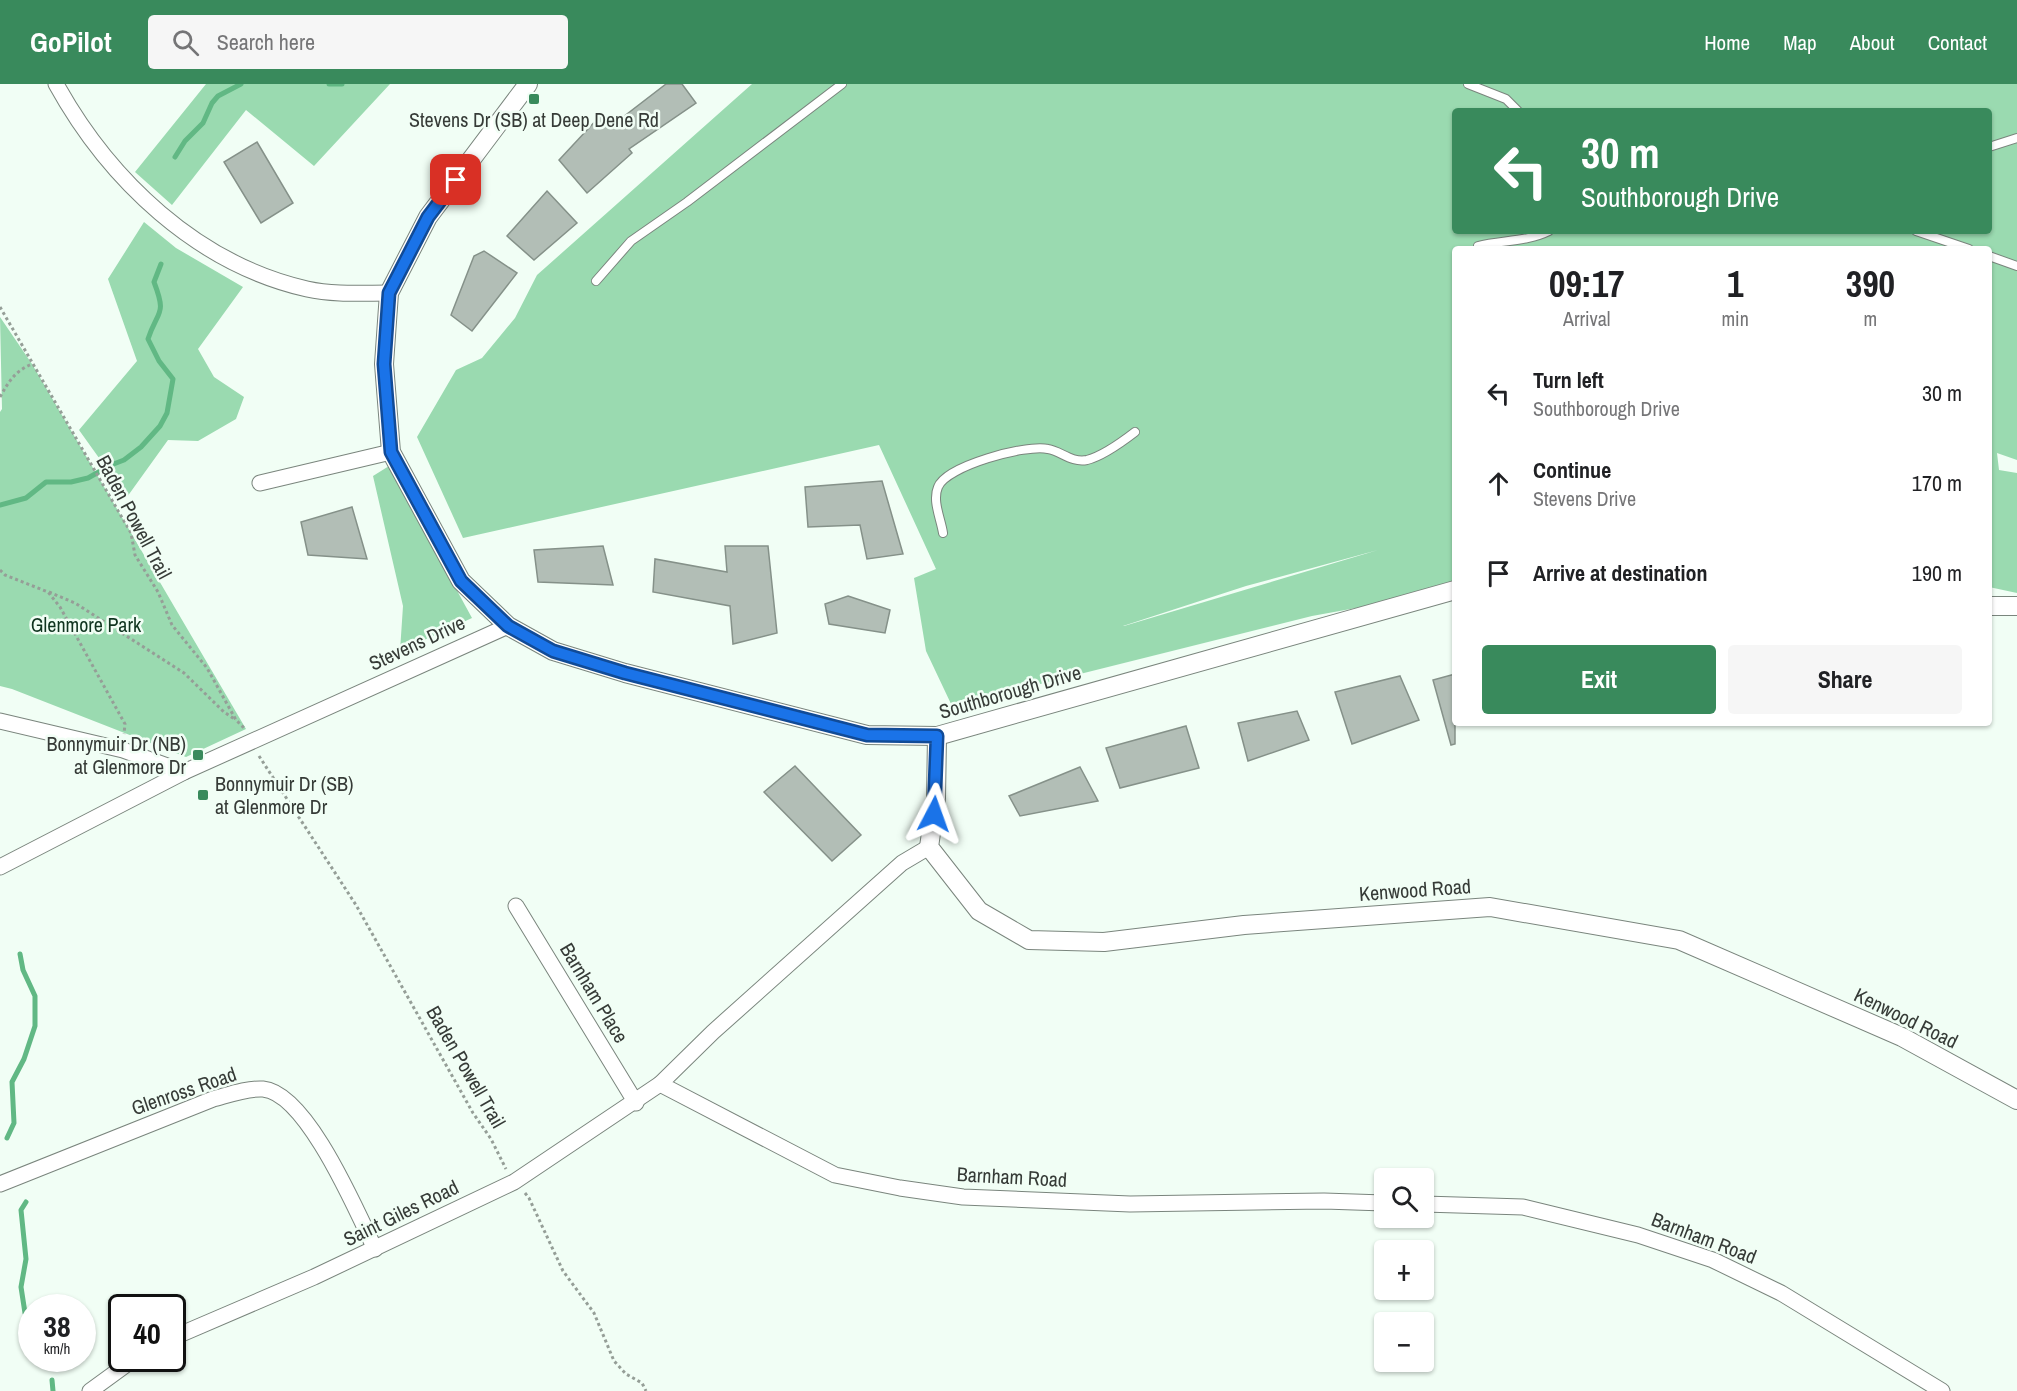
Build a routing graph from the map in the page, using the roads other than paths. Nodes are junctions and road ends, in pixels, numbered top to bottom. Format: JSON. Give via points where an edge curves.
{"nodes":[{"id":1,"x":56,"y":84,"type":"edge"},
{"id":2,"x":528,"y":84,"type":"edge"},
{"id":3,"x":842,"y":84,"type":"edge"},
{"id":4,"x":1468,"y":84,"type":"edge"},
{"id":5,"x":1515,"y":108,"type":"edge"},
{"id":6,"x":2017,"y":138,"type":"edge"},
{"id":7,"x":1992,"y":146,"type":"edge"},
{"id":8,"x":1540,"y":234,"type":"edge"},
{"id":9,"x":1925,"y":234,"type":"edge"},
{"id":10,"x":1478,"y":246,"type":"dead end"},
{"id":11,"x":1960,"y":246,"type":"edge"},
{"id":12,"x":1992,"y":257,"type":"edge"},
{"id":13,"x":2017,"y":266,"type":"edge"},
{"id":14,"x":596,"y":281,"type":"dead end"},
{"id":15,"x":389,"y":293,"type":"junction"},
{"id":16,"x":1135,"y":432,"type":"dead end"},
{"id":17,"x":391,"y":452,"type":"junction"},
{"id":18,"x":260,"y":483,"type":"dead end"},
{"id":19,"x":943,"y":533,"type":"dead end"},
{"id":20,"x":1452,"y":591,"type":"edge"},
{"id":21,"x":1992,"y":606,"type":"edge"},
{"id":22,"x":2017,"y":606,"type":"edge"},
{"id":23,"x":508,"y":626,"type":"junction"},
{"id":24,"x":0,"y":721,"type":"edge"},
{"id":25,"x":937,"y":736,"type":"junction"},
{"id":26,"x":184,"y":772,"type":"junction"},
{"id":27,"x":929,"y":847,"type":"junction"},
{"id":28,"x":0,"y":867,"type":"edge"},
{"id":29,"x":516,"y":906,"type":"dead end"},
{"id":30,"x":660,"y":1084,"type":"junction"},
{"id":31,"x":2017,"y":1100,"type":"edge"},
{"id":32,"x":636,"y":1103,"type":"junction"},
{"id":33,"x":0,"y":1184,"type":"edge"},
{"id":34,"x":1374,"y":1203,"type":"edge"},
{"id":35,"x":1434,"y":1204,"type":"edge"},
{"id":36,"x":375,"y":1249,"type":"junction"},
{"id":37,"x":186,"y":1332,"type":"edge"},
{"id":38,"x":116,"y":1372,"type":"edge"},
{"id":39,"x":90,"y":1391,"type":"edge"},
{"id":40,"x":1942,"y":1391,"type":"edge"}],
"edges":[{"from":1,"to":15,"type":"street","via":[[100,153],[141,197],[211,251],[267,277],[308,290]]},
{"from":2,"to":15,"type":"street","name":"Stevens Drive","via":[[428,217]]},
{"from":3,"to":14,"type":"lane","via":[[631,241]]},
{"from":4,"to":5,"type":"lane","via":[[1506,99]]},
{"from":6,"to":7,"type":"lane"},
{"from":8,"to":10,"type":"lane"},
{"from":9,"to":11,"type":"lane"},
{"from":12,"to":13,"type":"lane"},
{"from":15,"to":17,"type":"street","name":"Stevens Drive","via":[[384,364]]},
{"from":16,"to":19,"type":"lane","via":[[1086,460],[1071,459],[1048,448],[1029,448],[954,471],[937,490]]},
{"from":17,"to":18,"type":"street"},
{"from":17,"to":23,"type":"street","name":"Stevens Drive","via":[[461,581]]},
{"from":20,"to":25,"type":"street","name":"Southborough Drive"},
{"from":21,"to":22,"type":"street"},
{"from":23,"to":25,"type":"street","name":"Southborough Drive","via":[[553,651],[867,735]]},
{"from":23,"to":26,"type":"street","name":"Stevens Drive"},
{"from":24,"to":26,"type":"street","via":[[123,750]]},
{"from":25,"to":27,"type":"street","via":[[936,798]]},
{"from":26,"to":28,"type":"street","name":"Stevens Drive"},
{"from":27,"to":30,"type":"street","via":[[902,863]]},
{"from":27,"to":31,"type":"street","name":"Kenwood Road","via":[[979,911],[1029,939],[1104,942],[1244,925],[1490,907],[1679,940],[1902,1037]]},
{"from":29,"to":32,"type":"street","name":"Barnham Place"},
{"from":30,"to":32,"type":"street"},
{"from":30,"to":34,"type":"street","name":"Barnham Road","via":[[835,1174],[900,1188],[963,1197],[1130,1204]]},
{"from":32,"to":36,"type":"street","name":"Saint Giles Road","via":[[514,1182]]},
{"from":33,"to":36,"type":"street","name":"Glenross Road","via":[[213,1099],[263,1089],[276,1093],[308,1125],[337,1170]]},
{"from":35,"to":40,"type":"street","name":"Barnham Road","via":[[1522,1207],[1638,1235],[1713,1260],[1781,1293]]},
{"from":36,"to":37,"type":"street","name":"Saint Giles Road"},
{"from":38,"to":39,"type":"street"}]}
